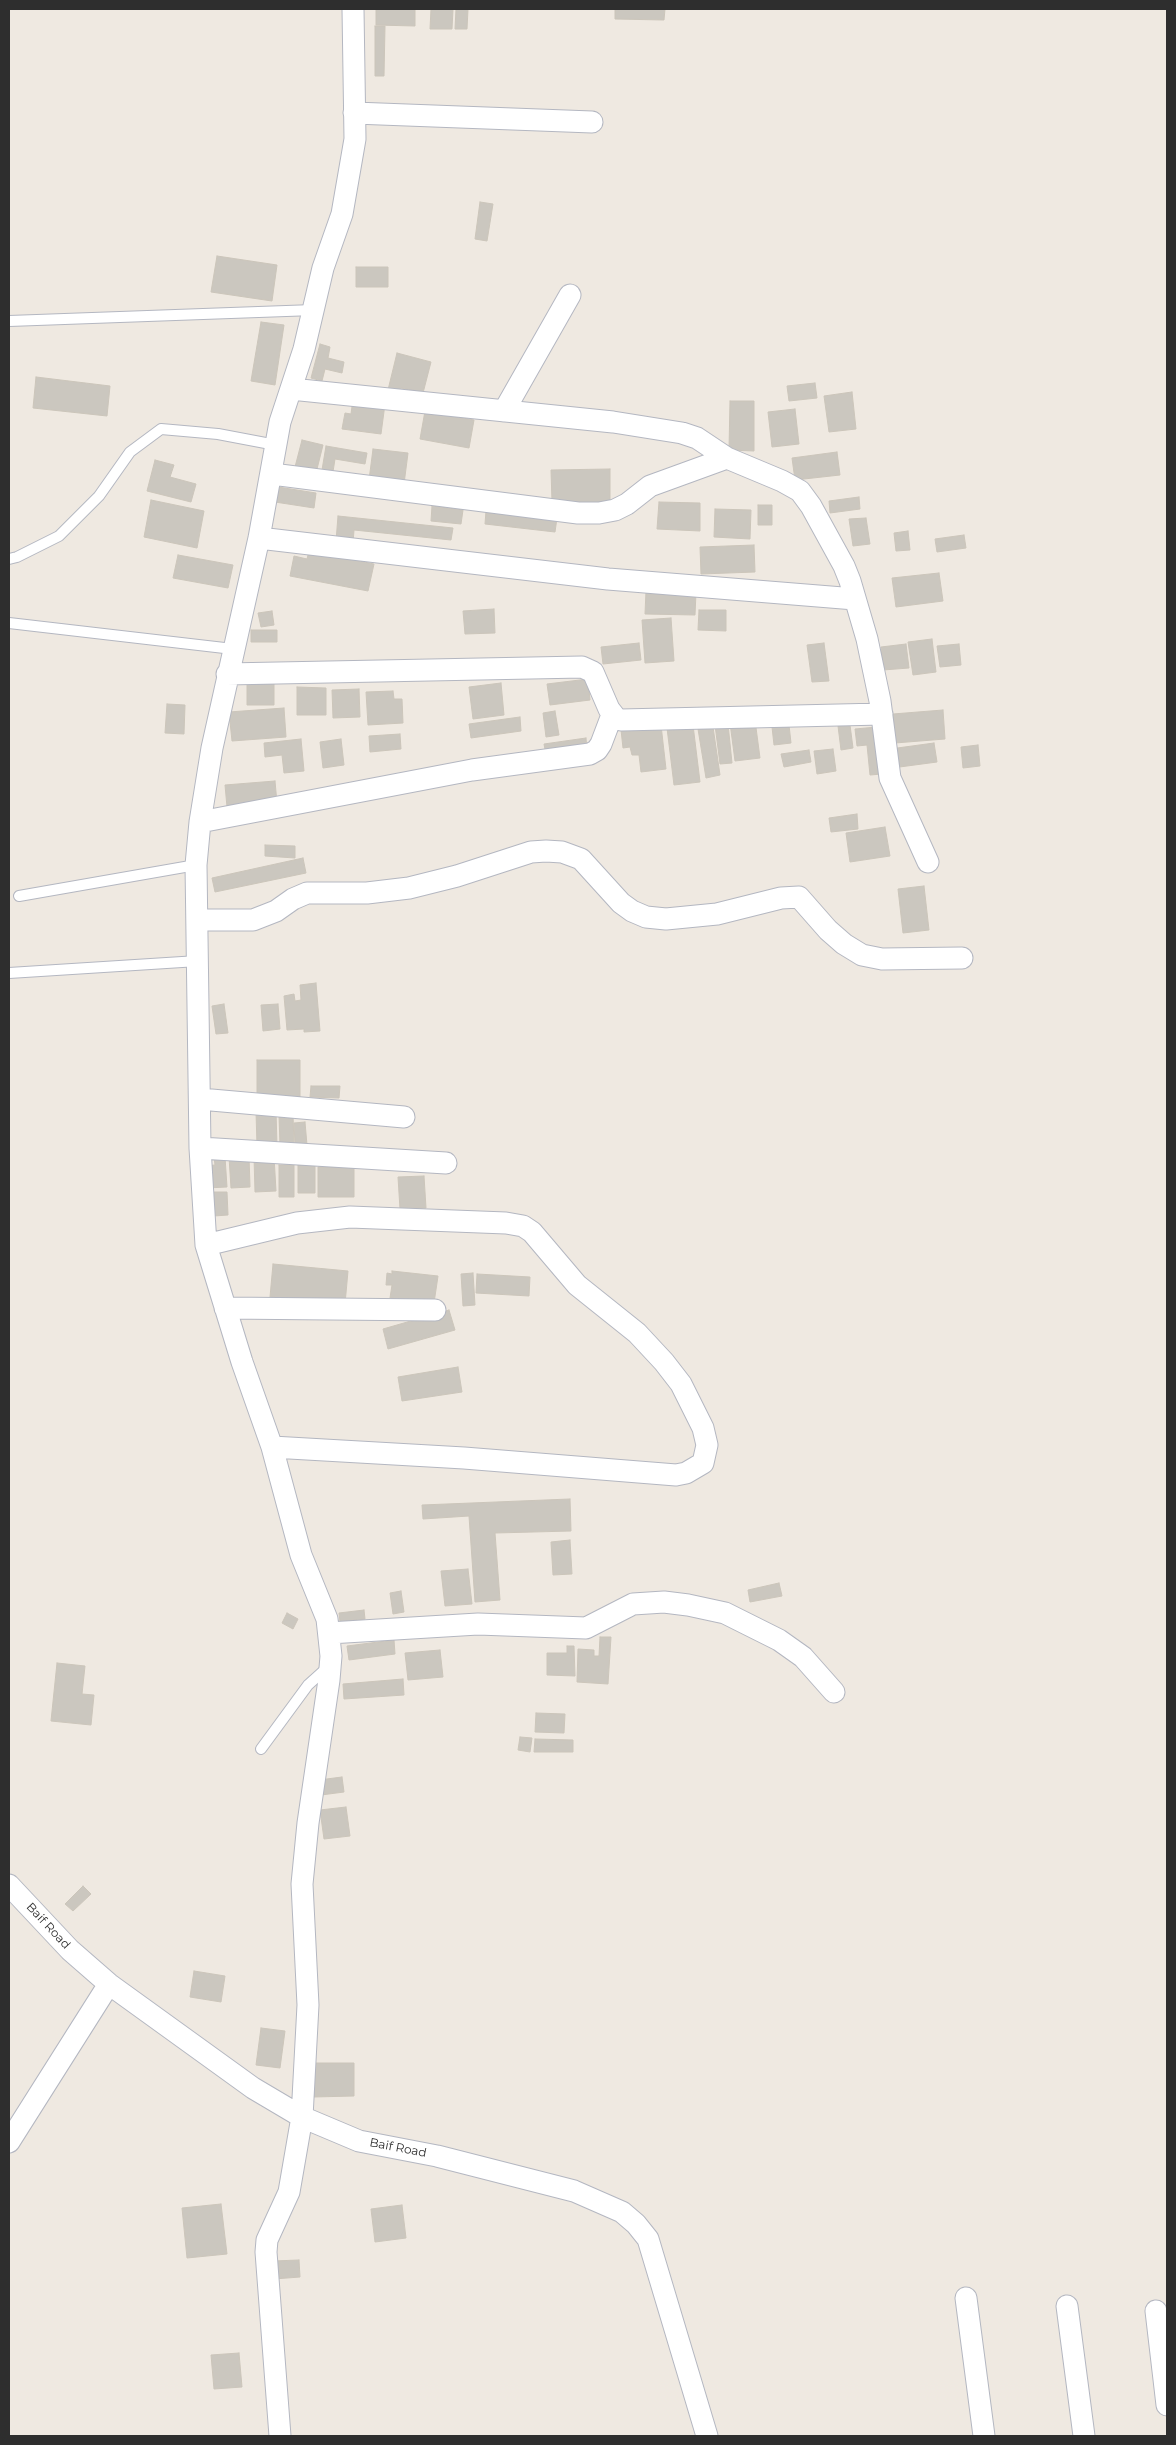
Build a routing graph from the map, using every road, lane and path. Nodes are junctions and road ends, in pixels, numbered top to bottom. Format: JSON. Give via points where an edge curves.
{"nodes":[{"id":1,"x":353,"y":9,"type":"edge"},
{"id":2,"x":354,"y":113,"type":"junction"},
{"id":3,"x":592,"y":122,"type":"dead end"},
{"id":4,"x":570,"y":295,"type":"dead end"},
{"id":5,"x":314,"y":310,"type":"junction"},
{"id":6,"x":9,"y":321,"type":"edge"},
{"id":7,"x":291,"y":389,"type":"junction"},
{"id":8,"x":504,"y":411,"type":"junction"},
{"id":9,"x":276,"y":445,"type":"junction"},
{"id":10,"x":727,"y":458,"type":"junction"},
{"id":11,"x":272,"y":474,"type":"junction"},
{"id":12,"x":259,"y":538,"type":"junction"},
{"id":13,"x":9,"y":558,"type":"edge"},
{"id":14,"x":855,"y":599,"type":"junction"},
{"id":15,"x":9,"y":624,"type":"edge"},
{"id":16,"x":233,"y":649,"type":"junction"},
{"id":17,"x":227,"y":674,"type":"junction"},
{"id":18,"x":612,"y":714,"type":"junction"},
{"id":19,"x":882,"y":714,"type":"junction"},
{"id":20,"x":200,"y":822,"type":"junction"},
{"id":21,"x":928,"y":862,"type":"dead end"},
{"id":22,"x":196,"y":865,"type":"junction"},
{"id":23,"x":19,"y":896,"type":"dead end"},
{"id":24,"x":198,"y":920,"type":"junction"},
{"id":25,"x":962,"y":958,"type":"dead end"},
{"id":26,"x":198,"y":962,"type":"junction"},
{"id":27,"x":9,"y":973,"type":"edge"},
{"id":28,"x":200,"y":1099,"type":"junction"},
{"id":29,"x":404,"y":1117,"type":"dead end"},
{"id":30,"x":200,"y":1148,"type":"junction"},
{"id":31,"x":446,"y":1163,"type":"dead end"},
{"id":32,"x":206,"y":1245,"type":"junction"},
{"id":33,"x":225,"y":1308,"type":"junction"},
{"id":34,"x":435,"y":1310,"type":"dead end"},
{"id":35,"x":272,"y":1447,"type":"junction"},
{"id":36,"x":329,"y":1633,"type":"junction"},
{"id":37,"x":331,"y":1664,"type":"junction"},
{"id":38,"x":834,"y":1692,"type":"dead end"},
{"id":39,"x":261,"y":1749,"type":"dead end"},
{"id":40,"x":9,"y":1885,"type":"edge"},
{"id":41,"x":109,"y":1984,"type":"junction"},
{"id":42,"x":302,"y":2117,"type":"junction"},
{"id":43,"x":9,"y":2142,"type":"edge"},
{"id":44,"x":966,"y":2298,"type":"dead end"},
{"id":45,"x":1067,"y":2306,"type":"dead end"},
{"id":46,"x":1156,"y":2311,"type":"dead end"},
{"id":47,"x":1167,"y":2405,"type":"edge"},
{"id":48,"x":280,"y":2436,"type":"edge"},
{"id":49,"x":707,"y":2436,"type":"edge"},
{"id":50,"x":984,"y":2436,"type":"edge"},
{"id":51,"x":1084,"y":2436,"type":"edge"}],
"edges":[{"from":1,"to":2,"type":"street"},
{"from":2,"to":3,"type":"street"},
{"from":2,"to":5,"type":"street","via":[[355,139],[342,214],[323,268]]},
{"from":4,"to":8,"type":"street"},
{"from":5,"to":6,"type":"lane"},
{"from":5,"to":7,"type":"street"},
{"from":7,"to":8,"type":"street"},
{"from":7,"to":9,"type":"street"},
{"from":8,"to":10,"type":"street","via":[[682,433],[697,438]]},
{"from":9,"to":11,"type":"street"},
{"from":9,"to":13,"type":"lane","via":[[218,434],[161,429],[130,452],[99,496],[59,536]]},
{"from":10,"to":11,"type":"street","via":[[650,486],[627,504],[599,513],[568,512]]},
{"from":10,"to":14,"type":"street","via":[[800,491],[844,566]]},
{"from":11,"to":12,"type":"street"},
{"from":12,"to":14,"type":"street","via":[[608,579]]},
{"from":12,"to":16,"type":"street"},
{"from":14,"to":19,"type":"street","via":[[867,639]]},
{"from":15,"to":16,"type":"lane"},
{"from":16,"to":17,"type":"street"},
{"from":17,"to":18,"type":"street","via":[[582,667],[592,672]]},
{"from":17,"to":20,"type":"street"},
{"from":18,"to":19,"type":"street","via":[[630,721]]},
{"from":18,"to":20,"type":"street","via":[[601,744],[590,754],[472,770]]},
{"from":19,"to":21,"type":"street","via":[[890,778]]},
{"from":20,"to":22,"type":"street"},
{"from":22,"to":23,"type":"lane"},
{"from":22,"to":24,"type":"street"},
{"from":24,"to":25,"type":"street","via":[[253,920],[308,893],[367,893],[409,888],[531,852],[546,851],[562,852],[581,859],[621,903],[646,917],[666,919],[717,914],[781,898],[798,897],[828,930],[862,955],[882,959]]},
{"from":24,"to":26,"type":"street"},
{"from":26,"to":27,"type":"lane"},
{"from":26,"to":28,"type":"street"},
{"from":28,"to":29,"type":"street"},
{"from":28,"to":30,"type":"street"},
{"from":30,"to":31,"type":"street"},
{"from":30,"to":32,"type":"street"},
{"from":32,"to":33,"type":"street"},
{"from":32,"to":35,"type":"street","via":[[298,1223],[350,1217],[523,1226],[532,1232],[577,1285],[637,1333],[664,1362],[681,1384],[703,1428],[707,1445],[703,1463],[686,1474]]},
{"from":33,"to":34,"type":"street"},
{"from":33,"to":35,"type":"street"},
{"from":35,"to":36,"type":"street","via":[[301,1555],[323,1606]]},
{"from":36,"to":37,"type":"street"},
{"from":36,"to":38,"type":"street","via":[[478,1624],[586,1628],[633,1604],[688,1605],[725,1613],[779,1640],[803,1657]]},
{"from":37,"to":39,"type":"lane","via":[[308,1685]]},
{"from":37,"to":42,"type":"street","via":[[302,1884],[308,2005]]},
{"from":40,"to":41,"type":"street","name":"Baif Road","via":[[70,1950]]},
{"from":41,"to":42,"type":"street","name":"Baif Road","via":[[253,2088]]},
{"from":41,"to":43,"type":"street"},
{"from":42,"to":48,"type":"street","via":[[289,2192],[267,2240],[266,2252]]},
{"from":42,"to":49,"type":"street","name":"Baif Road","via":[[360,2141],[437,2156],[574,2191],[622,2212],[648,2239]]},
{"from":44,"to":50,"type":"street"},
{"from":45,"to":51,"type":"street"},
{"from":46,"to":47,"type":"street"}]}
